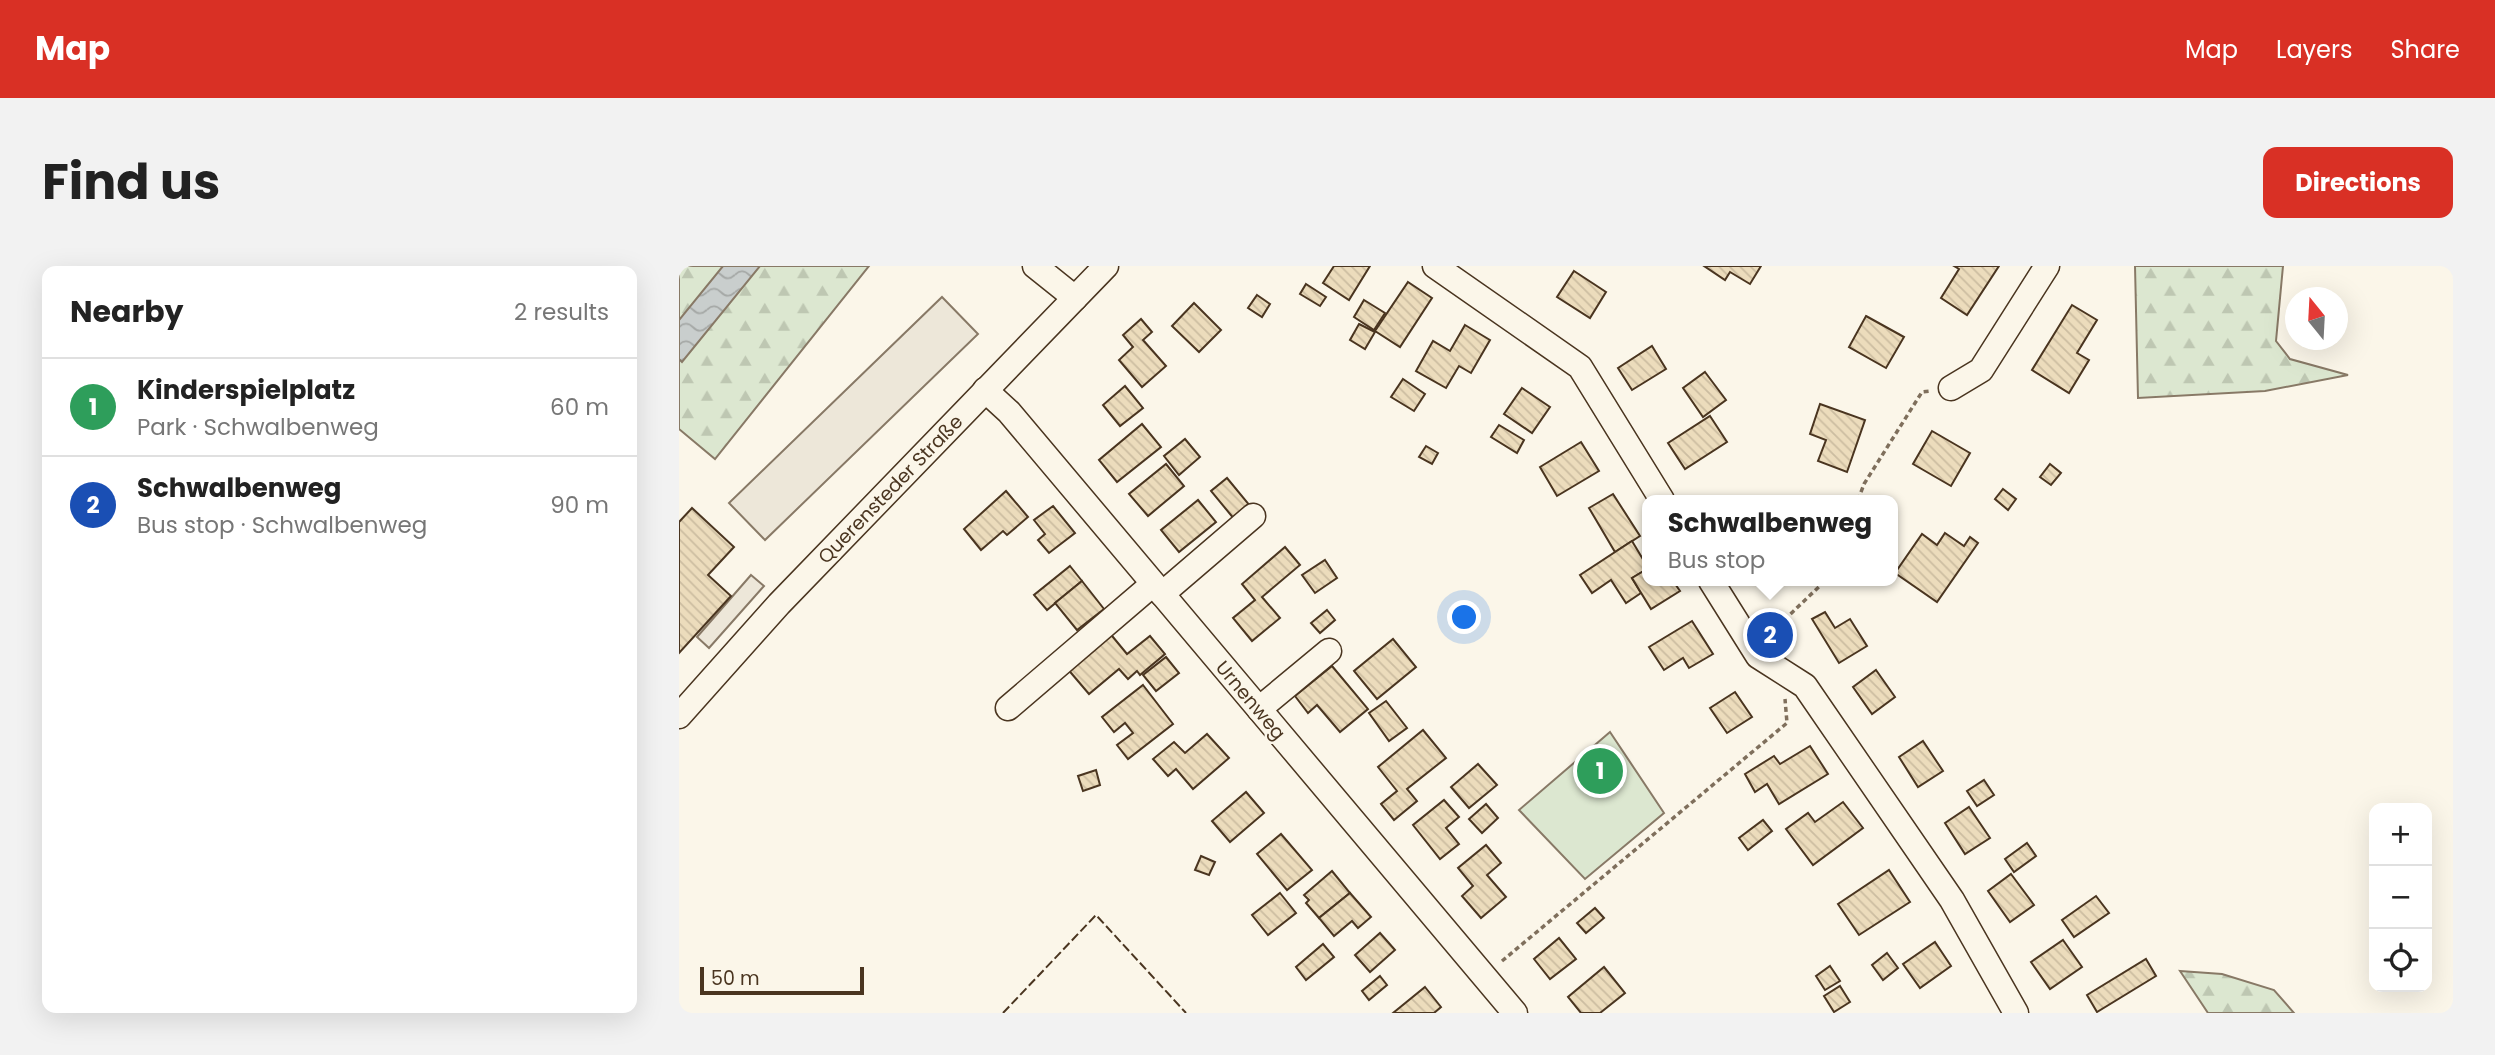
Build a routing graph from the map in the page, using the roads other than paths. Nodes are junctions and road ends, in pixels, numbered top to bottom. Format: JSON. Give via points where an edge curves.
{"nodes":[{"id":1,"x":1035,"y":266,"type":"edge"},
{"id":2,"x":1106,"y":266,"type":"edge"},
{"id":3,"x":1435,"y":266,"type":"edge"},
{"id":4,"x":2047,"y":266,"type":"edge"},
{"id":5,"x":1075,"y":298,"type":"junction"},
{"id":6,"x":1951,"y":388,"type":"road end"},
{"id":7,"x":985,"y":390,"type":"junction"},
{"id":8,"x":1659,"y":495,"type":"edge"},
{"id":9,"x":1253,"y":516,"type":"dead end"},
{"id":10,"x":1714,"y":586,"type":"edge"},
{"id":11,"x":1158,"y":589,"type":"junction"},
{"id":12,"x":1329,"y":651,"type":"dead end"},
{"id":13,"x":1008,"y":708,"type":"dead end"},
{"id":14,"x":1259,"y":709,"type":"junction"},
{"id":15,"x":679,"y":716,"type":"edge"},
{"id":16,"x":1515,"y":1013,"type":"edge"},
{"id":17,"x":2016,"y":1013,"type":"edge"}],
"edges":[{"from":1,"to":5,"type":"street"},
{"from":2,"to":5,"type":"street","name":"Querensteder Straße"},
{"from":3,"to":8,"type":"street","via":[[1580,367]]},
{"from":4,"to":6,"type":"street","via":[[1981,370]]},
{"from":5,"to":7,"type":"street","name":"Querensteder Straße"},
{"from":7,"to":11,"type":"street","name":"Urnenweg","via":[[1009,412]]},
{"from":7,"to":15,"type":"street","name":"Querensteder Straße","via":[[779,604]]},
{"from":9,"to":11,"type":"street"},
{"from":10,"to":17,"type":"street","via":[[1758,656],[1805,687],[1949,897]]},
{"from":11,"to":13,"type":"street"},
{"from":11,"to":14,"type":"street","name":"Urnenweg"},
{"from":12,"to":14,"type":"street"},
{"from":14,"to":16,"type":"street","name":"Urnenweg"}]}
